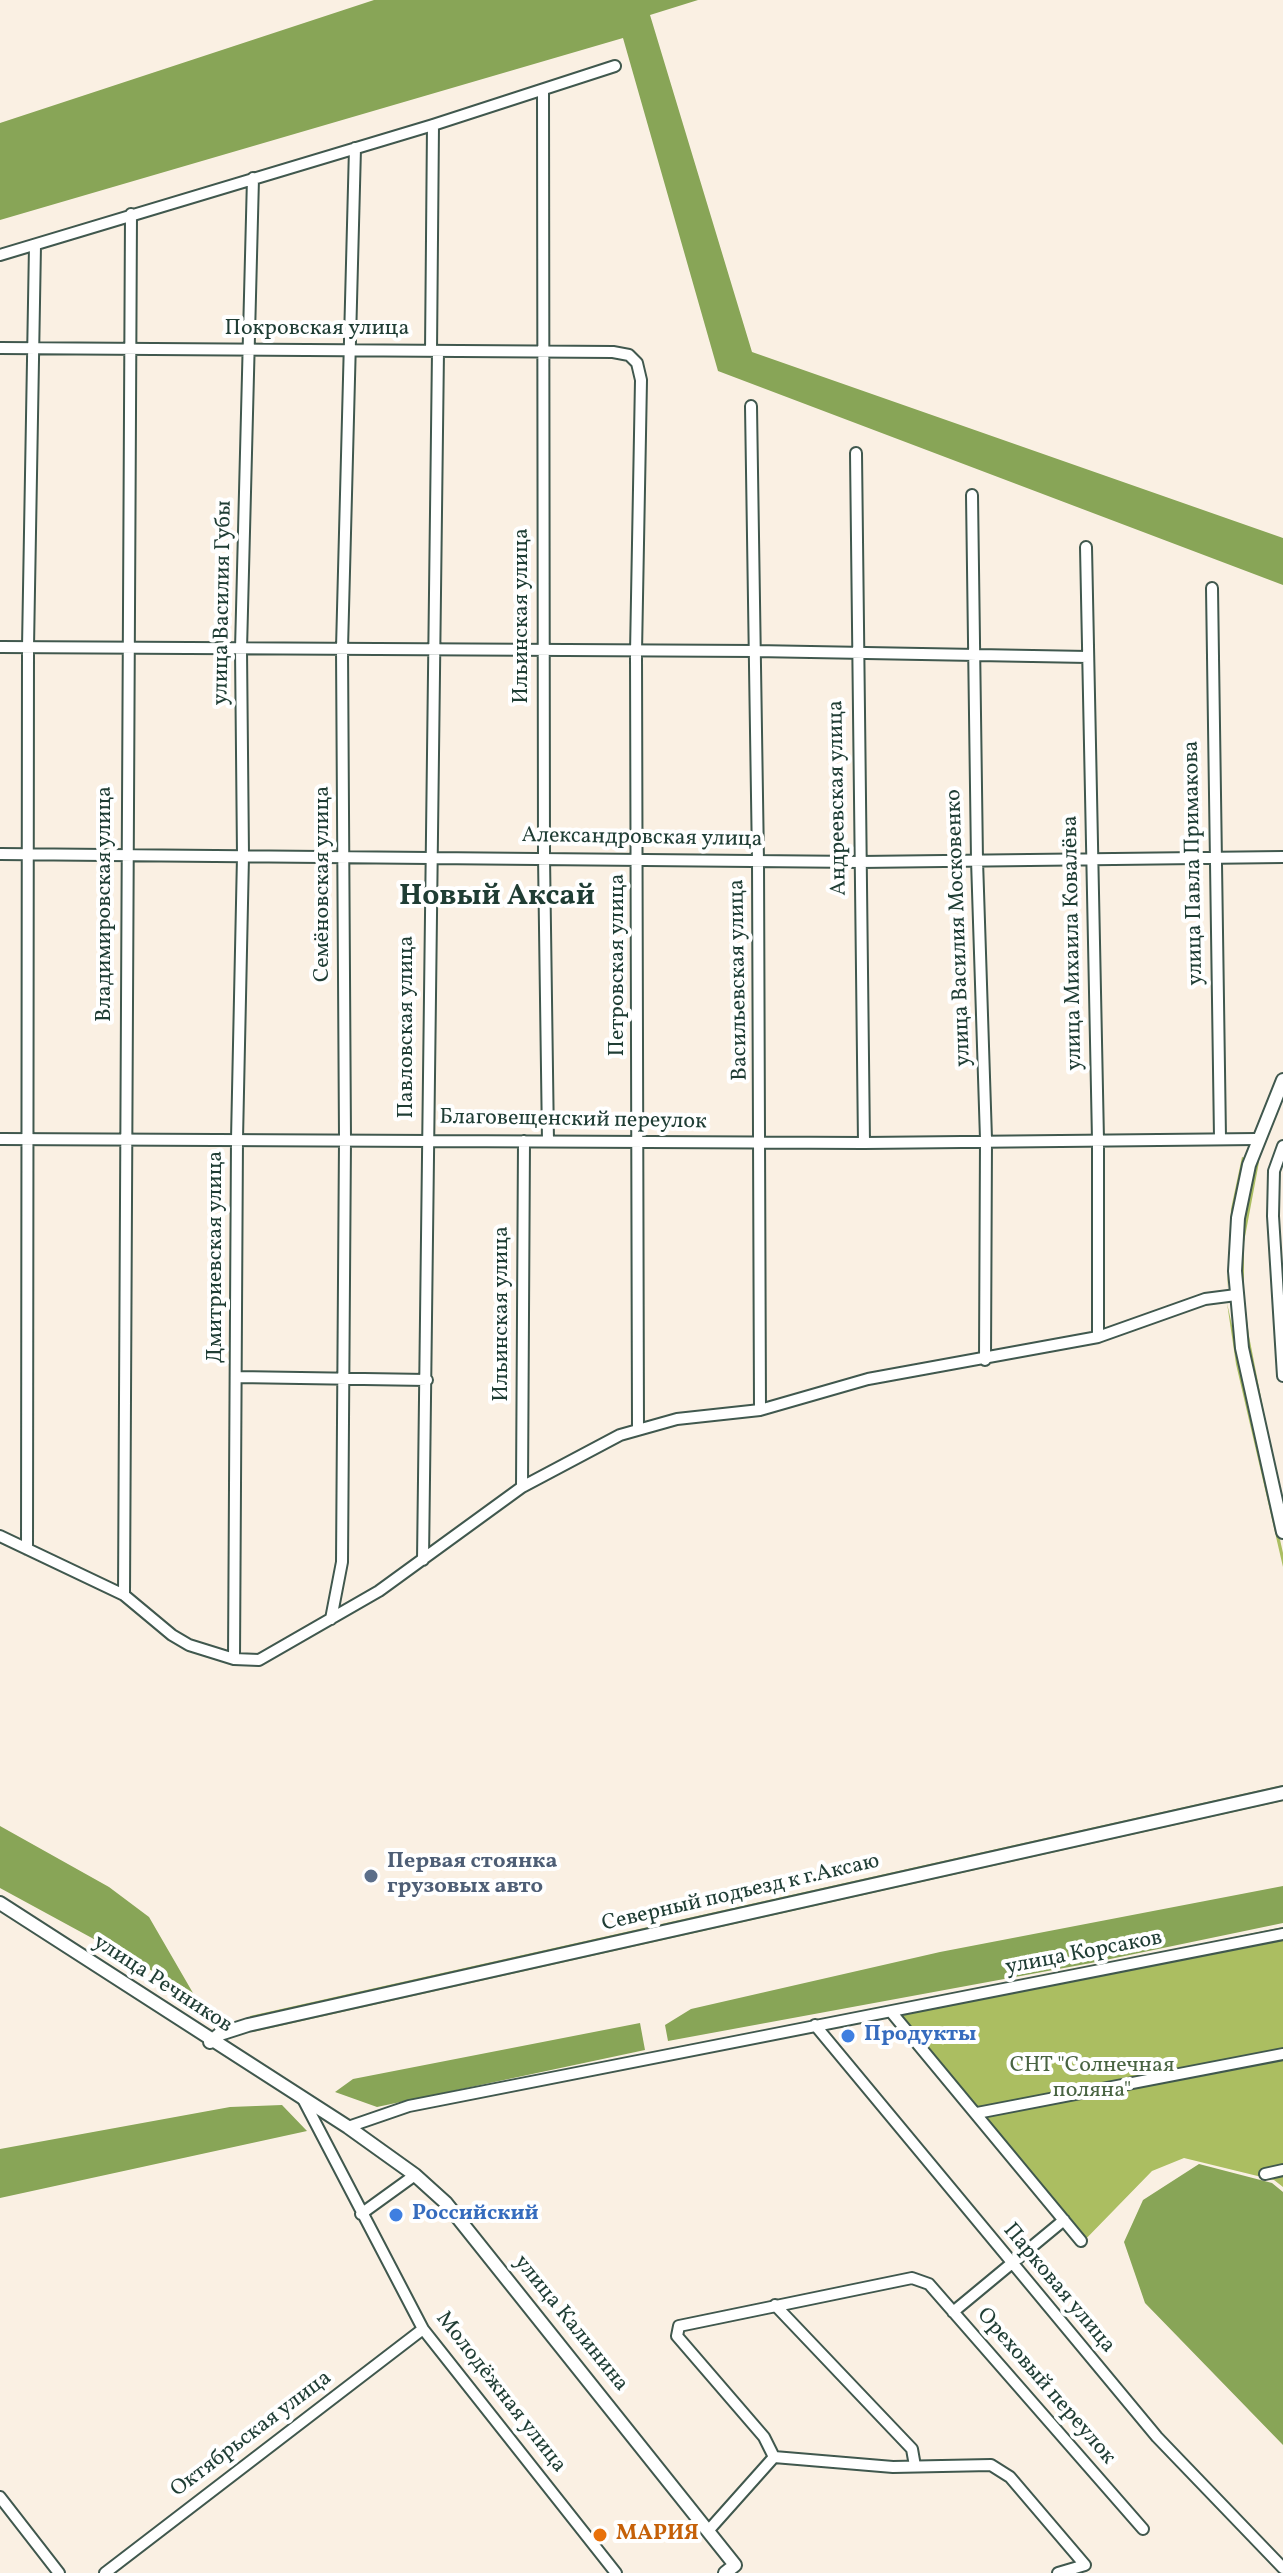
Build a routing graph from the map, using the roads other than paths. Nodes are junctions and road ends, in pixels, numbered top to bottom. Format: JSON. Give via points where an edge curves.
{"nodes":[{"id":1,"x":615,"y":66,"type":"dead end"},
{"id":2,"x":543,"y":90,"type":"junction"},
{"id":3,"x":433,"y":125,"type":"junction"},
{"id":4,"x":355,"y":148,"type":"junction"},
{"id":5,"x":253,"y":178,"type":"junction"},
{"id":6,"x":131,"y":214,"type":"junction"},
{"id":7,"x":35,"y":245,"type":"junction"},
{"id":8,"x":0,"y":255,"type":"edge"},
{"id":9,"x":0,"y":348,"type":"edge"},
{"id":10,"x":34,"y":348,"type":"junction"},
{"id":11,"x":129,"y":349,"type":"junction"},
{"id":12,"x":250,"y":350,"type":"junction"},
{"id":13,"x":349,"y":350,"type":"junction"},
{"id":14,"x":434,"y":351,"type":"junction"},
{"id":15,"x":542,"y":352,"type":"junction"},
{"id":16,"x":633,"y":357,"type":"joint"},
{"id":17,"x":751,"y":406,"type":"dead end"},
{"id":18,"x":856,"y":453,"type":"dead end"},
{"id":19,"x":972,"y":495,"type":"dead end"},
{"id":20,"x":1086,"y":547,"type":"dead end"},
{"id":21,"x":1212,"y":588,"type":"dead end"},
{"id":22,"x":0,"y":647,"type":"edge"},
{"id":23,"x":28,"y":647,"type":"junction"},
{"id":24,"x":128,"y":648,"type":"junction"},
{"id":25,"x":342,"y":648,"type":"junction"},
{"id":26,"x":434,"y":648,"type":"junction"},
{"id":27,"x":241,"y":649,"type":"junction"},
{"id":28,"x":544,"y":650,"type":"junction"},
{"id":29,"x":755,"y":651,"type":"junction"},
{"id":30,"x":636,"y":652,"type":"junction"},
{"id":31,"x":856,"y":654,"type":"junction"},
{"id":32,"x":975,"y":654,"type":"junction"},
{"id":33,"x":1088,"y":657,"type":"junction"},
{"id":34,"x":0,"y":854,"type":"edge"},
{"id":35,"x":28,"y":855,"type":"junction"},
{"id":36,"x":243,"y":856,"type":"junction"},
{"id":37,"x":126,"y":857,"type":"junction"},
{"id":38,"x":343,"y":857,"type":"junction"},
{"id":39,"x":544,"y":857,"type":"junction"},
{"id":40,"x":1283,"y":857,"type":"edge"},
{"id":41,"x":429,"y":858,"type":"junction"},
{"id":42,"x":639,"y":858,"type":"junction"},
{"id":43,"x":1215,"y":858,"type":"junction"},
{"id":44,"x":977,"y":860,"type":"junction"},
{"id":45,"x":758,"y":861,"type":"junction"},
{"id":46,"x":860,"y":862,"type":"junction"},
{"id":47,"x":1093,"y":862,"type":"junction"},
{"id":48,"x":1283,"y":1080,"type":"edge"},
{"id":49,"x":124,"y":1138,"type":"junction"},
{"id":50,"x":1220,"y":1138,"type":"junction"},
{"id":51,"x":0,"y":1139,"type":"edge"},
{"id":52,"x":29,"y":1139,"type":"junction"},
{"id":53,"x":237,"y":1139,"type":"junction"},
{"id":54,"x":345,"y":1139,"type":"junction"},
{"id":55,"x":986,"y":1139,"type":"junction"},
{"id":56,"x":1257,"y":1139,"type":"junction"},
{"id":57,"x":427,"y":1140,"type":"junction"},
{"id":58,"x":1098,"y":1140,"type":"junction"},
{"id":59,"x":524,"y":1141,"type":"junction"},
{"id":60,"x":548,"y":1141,"type":"junction"},
{"id":61,"x":761,"y":1142,"type":"junction"},
{"id":62,"x":639,"y":1143,"type":"junction"},
{"id":63,"x":864,"y":1143,"type":"junction"},
{"id":64,"x":1283,"y":1146,"type":"edge"},
{"id":65,"x":1236,"y":1295,"type":"junction"},
{"id":66,"x":1098,"y":1337,"type":"junction"},
{"id":67,"x":985,"y":1360,"type":"junction"},
{"id":68,"x":1283,"y":1376,"type":"edge"},
{"id":69,"x":237,"y":1377,"type":"junction"},
{"id":70,"x":343,"y":1380,"type":"junction"},
{"id":71,"x":427,"y":1380,"type":"junction"},
{"id":72,"x":760,"y":1410,"type":"junction"},
{"id":73,"x":638,"y":1430,"type":"junction"},
{"id":74,"x":522,"y":1487,"type":"junction"},
{"id":75,"x":1283,"y":1532,"type":"edge"},
{"id":76,"x":0,"y":1536,"type":"edge"},
{"id":77,"x":27,"y":1549,"type":"junction"},
{"id":78,"x":423,"y":1560,"type":"junction"},
{"id":79,"x":124,"y":1595,"type":"junction"},
{"id":80,"x":331,"y":1619,"type":"junction"},
{"id":81,"x":234,"y":1659,"type":"junction"},
{"id":82,"x":1283,"y":1793,"type":"edge"},
{"id":83,"x":0,"y":1903,"type":"edge"},
{"id":84,"x":1283,"y":1934,"type":"edge"},
{"id":85,"x":892,"y":2013,"type":"junction"},
{"id":86,"x":815,"y":2025,"type":"junction"},
{"id":87,"x":210,"y":2042,"type":"junction"},
{"id":88,"x":1283,"y":2054,"type":"edge"},
{"id":89,"x":303,"y":2099,"type":"junction"},
{"id":90,"x":977,"y":2113,"type":"junction"},
{"id":91,"x":348,"y":2127,"type":"junction"},
{"id":92,"x":1283,"y":2170,"type":"edge"},
{"id":93,"x":1265,"y":2174,"type":"dead end"},
{"id":94,"x":415,"y":2175,"type":"junction"},
{"id":95,"x":361,"y":2214,"type":"junction"},
{"id":96,"x":1064,"y":2220,"type":"junction"},
{"id":97,"x":1081,"y":2241,"type":"dead end"},
{"id":98,"x":1010,"y":2264,"type":"junction"},
{"id":99,"x":775,"y":2305,"type":"junction"},
{"id":100,"x":953,"y":2312,"type":"junction"},
{"id":101,"x":423,"y":2329,"type":"junction"},
{"id":102,"x":774,"y":2457,"type":"junction"},
{"id":103,"x":915,"y":2466,"type":"junction"},
{"id":104,"x":0,"y":2497,"type":"edge"},
{"id":105,"x":1143,"y":2529,"type":"dead end"},
{"id":106,"x":708,"y":2531,"type":"junction"},
{"id":107,"x":1283,"y":2568,"type":"edge"},
{"id":108,"x":734,"y":2570,"type":"edge"},
{"id":109,"x":59,"y":2573,"type":"edge"},
{"id":110,"x":105,"y":2573,"type":"edge"},
{"id":111,"x":616,"y":2573,"type":"edge"},
{"id":112,"x":1058,"y":2573,"type":"edge"}],
"edges":[{"from":1,"to":2,"type":"street"},
{"from":2,"to":3,"type":"street"},
{"from":2,"to":15,"type":"street","name":"Ильинская улица"},
{"from":3,"to":4,"type":"street"},
{"from":3,"to":14,"type":"street","name":"Павловская улица"},
{"from":4,"to":5,"type":"street"},
{"from":4,"to":13,"type":"street","name":"Семёновская улица"},
{"from":5,"to":6,"type":"street"},
{"from":5,"to":12,"type":"street"},
{"from":6,"to":7,"type":"street"},
{"from":6,"to":11,"type":"street","name":"Владимировская улица"},
{"from":7,"to":8,"type":"street"},
{"from":7,"to":10,"type":"street"},
{"from":9,"to":10,"type":"street","name":"Покровская улица"},
{"from":10,"to":11,"type":"street","name":"Покровская улица"},
{"from":10,"to":23,"type":"street"},
{"from":11,"to":12,"type":"street","name":"Покровская улица"},
{"from":11,"to":24,"type":"street","name":"Владимировская улица"},
{"from":12,"to":13,"type":"street","name":"Покровская улица"},
{"from":12,"to":27,"type":"street","name":"улица Василия Губы"},
{"from":13,"to":14,"type":"street","name":"Покровская улица"},
{"from":13,"to":25,"type":"street","name":"Семёновская улица"},
{"from":14,"to":15,"type":"street","name":"Покровская улица"},
{"from":14,"to":26,"type":"street","name":"Павловская улица"},
{"from":15,"to":16,"type":"street","name":"Покровская улица"},
{"from":15,"to":28,"type":"street","name":"Ильинская улица"},
{"from":16,"to":30,"type":"street","name":"Петровская улица","via":[[641,380]]},
{"from":17,"to":29,"type":"street","name":"Васильевская улица"},
{"from":18,"to":31,"type":"street","name":"Андреевская улица"},
{"from":19,"to":32,"type":"street","name":"улица Василия Московенко"},
{"from":20,"to":33,"type":"street","name":"улица Михаила Ковалёва"},
{"from":21,"to":43,"type":"street","name":"улица Павла Примакова"},
{"from":22,"to":23,"type":"street"},
{"from":23,"to":24,"type":"street"},
{"from":23,"to":35,"type":"street"},
{"from":24,"to":27,"type":"street"},
{"from":24,"to":37,"type":"street","name":"Владимировская улица"},
{"from":25,"to":26,"type":"street"},
{"from":25,"to":27,"type":"street"},
{"from":25,"to":38,"type":"street","name":"Семёновская улица"},
{"from":26,"to":28,"type":"street"},
{"from":26,"to":41,"type":"street","name":"Павловская улица"},
{"from":27,"to":36,"type":"street","name":"улица Василия Губы"},
{"from":28,"to":30,"type":"street"},
{"from":28,"to":39,"type":"street","name":"Ильинская улица"},
{"from":29,"to":30,"type":"street"},
{"from":29,"to":31,"type":"street"},
{"from":29,"to":45,"type":"street","name":"Васильевская улица"},
{"from":30,"to":42,"type":"street","name":"Петровская улица"},
{"from":31,"to":32,"type":"street"},
{"from":31,"to":46,"type":"street","name":"Андреевская улица"},
{"from":32,"to":33,"type":"street"},
{"from":32,"to":44,"type":"street","name":"улица Василия Московенко"},
{"from":33,"to":47,"type":"street","name":"улица Михаила Ковалёва"},
{"from":34,"to":35,"type":"street","name":"Александровская улица"},
{"from":35,"to":37,"type":"street","name":"Александровская улица"},
{"from":35,"to":52,"type":"street"},
{"from":36,"to":37,"type":"street","name":"Александровская улица"},
{"from":36,"to":38,"type":"street","name":"Александровская улица"},
{"from":36,"to":53,"type":"street","name":"Дмитриевская улица"},
{"from":37,"to":49,"type":"street","name":"Владимировская улица"},
{"from":38,"to":41,"type":"street","name":"Александровская улица"},
{"from":38,"to":54,"type":"street","name":"Семёновская улица"},
{"from":39,"to":41,"type":"street","name":"Александровская улица"},
{"from":39,"to":42,"type":"street","name":"Александровская улица"},
{"from":39,"to":60,"type":"street","name":"Ильинская улица"},
{"from":40,"to":43,"type":"street","name":"Александровская улица"},
{"from":41,"to":57,"type":"street","name":"Павловская улица"},
{"from":42,"to":45,"type":"street","name":"Александровская улица"},
{"from":42,"to":62,"type":"street","name":"Петровская улица"},
{"from":43,"to":47,"type":"street","name":"Александровская улица"},
{"from":43,"to":50,"type":"street","name":"улица Павла Примакова"},
{"from":44,"to":46,"type":"street","name":"Александровская улица"},
{"from":44,"to":47,"type":"street","name":"Александровская улица"},
{"from":44,"to":55,"type":"street","name":"улица Василия Московенко"},
{"from":45,"to":46,"type":"street","name":"Александровская улица"},
{"from":45,"to":61,"type":"street","name":"Васильевская улица"},
{"from":46,"to":63,"type":"street","name":"Андреевская улица"},
{"from":47,"to":58,"type":"street","name":"улица Михаила Ковалёва"},
{"from":48,"to":56,"type":"street"},
{"from":49,"to":52,"type":"street","name":"Благовещенский переулок"},
{"from":49,"to":53,"type":"street","name":"Благовещенский переулок"},
{"from":49,"to":79,"type":"street","name":"Владимировская улица"},
{"from":50,"to":56,"type":"street","name":"Благовещенский переулок"},
{"from":50,"to":58,"type":"street","name":"Благовещенский переулок"},
{"from":51,"to":52,"type":"street","name":"Благовещенский переулок"},
{"from":52,"to":77,"type":"street"},
{"from":53,"to":54,"type":"street","name":"Благовещенский переулок"},
{"from":53,"to":69,"type":"street","name":"Дмитриевская улица"},
{"from":54,"to":57,"type":"street","name":"Благовещенский переулок"},
{"from":54,"to":70,"type":"street","name":"Семёновская улица"},
{"from":55,"to":58,"type":"street","name":"Благовещенский переулок"},
{"from":55,"to":63,"type":"street","name":"Благовещенский переулок"},
{"from":55,"to":67,"type":"street","name":"улица Василия Московенко"},
{"from":56,"to":65,"type":"street","via":[[1238,1218]]},
{"from":57,"to":59,"type":"street","name":"Благовещенский переулок"},
{"from":57,"to":71,"type":"street","name":"Павловская улица"},
{"from":58,"to":66,"type":"street","name":"улица Михаила Ковалёва"},
{"from":59,"to":60,"type":"street","name":"Благовещенский переулок"},
{"from":59,"to":74,"type":"street","name":"Ильинская улица"},
{"from":60,"to":62,"type":"street","name":"Благовещенский переулок"},
{"from":61,"to":62,"type":"street","name":"Благовещенский переулок"},
{"from":61,"to":63,"type":"street","name":"Благовещенский переулок"},
{"from":61,"to":72,"type":"street","name":"Васильевская улица"},
{"from":62,"to":73,"type":"street","name":"Петровская улица"},
{"from":64,"to":68,"type":"street","via":[[1274,1171],[1273,1216]]},
{"from":65,"to":66,"type":"street","via":[[1205,1299]]},
{"from":65,"to":75,"type":"street","via":[[1247,1376]]},
{"from":66,"to":67,"type":"street"},
{"from":67,"to":72,"type":"street","via":[[868,1379]]},
{"from":69,"to":70,"type":"street"},
{"from":69,"to":81,"type":"street","name":"Дмитриевская улица"},
{"from":70,"to":71,"type":"street"},
{"from":70,"to":80,"type":"street","name":"Семёновская улица","via":[[342,1562]]},
{"from":71,"to":78,"type":"street","name":"Павловская улица"},
{"from":72,"to":73,"type":"street","via":[[677,1419]]},
{"from":73,"to":74,"type":"street","via":[[604,1442]]},
{"from":74,"to":78,"type":"street"},
{"from":76,"to":77,"type":"street"},
{"from":77,"to":79,"type":"street"},
{"from":78,"to":80,"type":"street"},
{"from":79,"to":81,"type":"street","via":[[172,1635]]},
{"from":80,"to":81,"type":"street","via":[[259,1660]]},
{"from":82,"to":87,"type":"street","name":"Северный подъезд к г.Аксаю","via":[[248,2025]]},
{"from":83,"to":87,"type":"street","name":"улица Речников"},
{"from":84,"to":85,"type":"street","name":"улица Корсаков"},
{"from":85,"to":86,"type":"street","name":"улица Корсаков"},
{"from":85,"to":90,"type":"street"},
{"from":86,"to":91,"type":"street","name":"улица Корсаков","via":[[409,2106]]},
{"from":86,"to":98,"type":"street","name":"Парковая улица"},
{"from":87,"to":89,"type":"street","name":"улица Речников"},
{"from":88,"to":90,"type":"street"},
{"from":89,"to":91,"type":"street","name":"улица Калинина"},
{"from":89,"to":95,"type":"street","name":"Молодёжная улица"},
{"from":90,"to":96,"type":"street"},
{"from":91,"to":94,"type":"street","name":"улица Калинина"},
{"from":92,"to":93,"type":"street"},
{"from":94,"to":95,"type":"street"},
{"from":94,"to":106,"type":"street","name":"улица Калинина","via":[[466,2228]]},
{"from":95,"to":101,"type":"street","name":"Молодёжная улица"},
{"from":96,"to":97,"type":"street"},
{"from":96,"to":98,"type":"street"},
{"from":98,"to":100,"type":"street"},
{"from":98,"to":107,"type":"street","name":"Парковая улица","via":[[1157,2437]]},
{"from":99,"to":100,"type":"street","name":"Ореховый переулок","via":[[912,2278],[929,2284]]},
{"from":99,"to":102,"type":"street","via":[[685,2322],[677,2336],[764,2437]]},
{"from":99,"to":103,"type":"street","via":[[912,2449]]},
{"from":100,"to":105,"type":"street","name":"Ореховый переулок"},
{"from":101,"to":110,"type":"street","name":"Октябрьская улица"},
{"from":101,"to":111,"type":"street","name":"Молодёжная улица"},
{"from":102,"to":103,"type":"street"},
{"from":102,"to":106,"type":"street"},
{"from":103,"to":112,"type":"street","via":[[1002,2469],[1085,2565]]},
{"from":104,"to":109,"type":"street"},
{"from":106,"to":108,"type":"street","name":"улица Калинина"}]}
